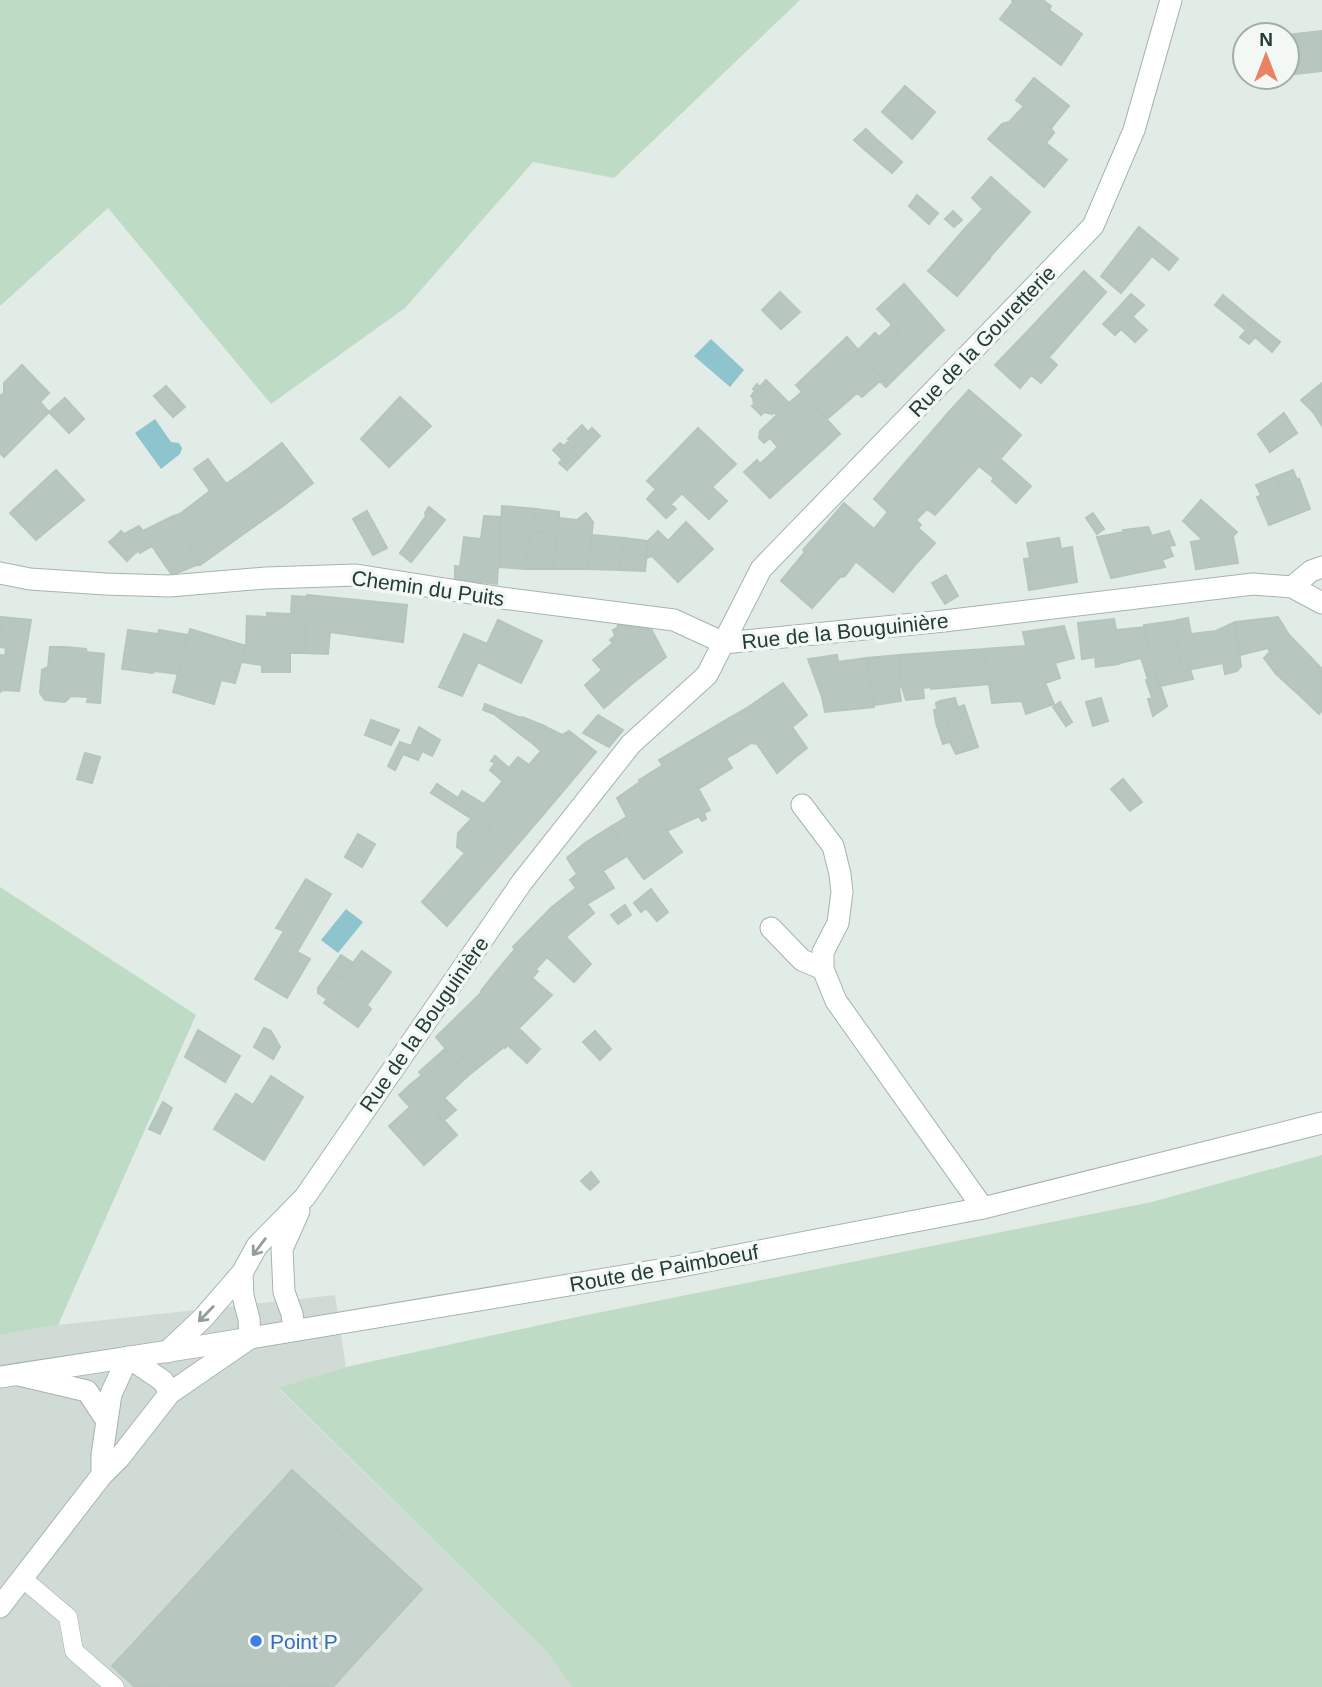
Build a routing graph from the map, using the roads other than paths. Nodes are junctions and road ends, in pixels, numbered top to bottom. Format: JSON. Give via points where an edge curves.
{"nodes":[{"id":1,"x":1171,"y":0,"type":"edge"},
{"id":2,"x":1322,"y":567,"type":"edge"},
{"id":3,"x":0,"y":573,"type":"edge"},
{"id":4,"x":1292,"y":587,"type":"junction"},
{"id":5,"x":1322,"y":603,"type":"edge"},
{"id":6,"x":724,"y":643,"type":"junction"},
{"id":7,"x":802,"y":805,"type":"dead end"},
{"id":8,"x":771,"y":928,"type":"dead end"},
{"id":9,"x":823,"y":970,"type":"junction"},
{"id":10,"x":1322,"y":1124,"type":"edge"},
{"id":11,"x":305,"y":1197,"type":"junction"},
{"id":12,"x":983,"y":1208,"type":"junction"},
{"id":13,"x":242,"y":1273,"type":"junction"},
{"id":14,"x":295,"y":1330,"type":"junction"},
{"id":15,"x":250,"y":1338,"type":"junction"},
{"id":16,"x":167,"y":1352,"type":"junction"},
{"id":17,"x":128,"y":1357,"type":"junction"},
{"id":18,"x":10,"y":1376,"type":"edge"},
{"id":19,"x":170,"y":1393,"type":"junction"},
{"id":20,"x":107,"y":1421,"type":"junction"},
{"id":21,"x":102,"y":1475,"type":"junction"},
{"id":22,"x":9,"y":1589,"type":"edge"},
{"id":23,"x":115,"y":1687,"type":"edge"}],
"edges":[{"from":1,"to":6,"type":"street","name":"Rue de la Gouretterie","via":[[1134,130],[1093,226],[761,569]]},
{"from":2,"to":4,"type":"street","via":[[1311,570]]},
{"from":3,"to":6,"type":"street","name":"Chemin du Puits","via":[[30,579],[169,586],[356,575],[674,620]]},
{"from":4,"to":5,"type":"street","name":"Rue de la Bouguinière"},
{"from":4,"to":6,"type":"street","name":"Rue de la Bouguinière","via":[[1253,584]]},
{"from":6,"to":11,"type":"street","name":"Rue de la Bouguinière","via":[[707,676],[631,744],[522,882]]},
{"from":7,"to":9,"type":"street","via":[[833,846],[840,874],[838,923],[823,952]]},
{"from":8,"to":9,"type":"street","via":[[802,960]]},
{"from":9,"to":12,"type":"street","via":[[836,1001]]},
{"from":10,"to":12,"type":"street","name":"Route de Paimboeuf"},
{"from":11,"to":13,"type":"street","name":"Rue de la Bouguinière","one_way":true,"via":[[257,1246]]},
{"from":11,"to":14,"type":"street","name":"Rue de la Bouguinière","via":[[282,1249],[284,1292]]},
{"from":12,"to":14,"type":"street","name":"Route de Paimboeuf","via":[[671,1268]]},
{"from":13,"to":15,"type":"street"},
{"from":13,"to":16,"type":"street","name":"Rue de la Bouguinière","one_way":true},
{"from":14,"to":15,"type":"street","name":"Route de Paimboeuf"},
{"from":15,"to":16,"type":"street","name":"Route de Paimboeuf"},
{"from":15,"to":19,"type":"street"},
{"from":16,"to":17,"type":"street","name":"Route de Paimboeuf"},
{"from":17,"to":18,"type":"street","name":"Route de Paimboeuf"},
{"from":17,"to":19,"type":"street","via":[[163,1381]]},
{"from":17,"to":20,"type":"street","via":[[111,1394]]},
{"from":18,"to":20,"type":"street","via":[[87,1391]]},
{"from":19,"to":21,"type":"street"},
{"from":20,"to":21,"type":"street"},
{"from":21,"to":22,"type":"street"},
{"from":22,"to":23,"type":"lane","via":[[68,1617],[74,1651]]}]}
